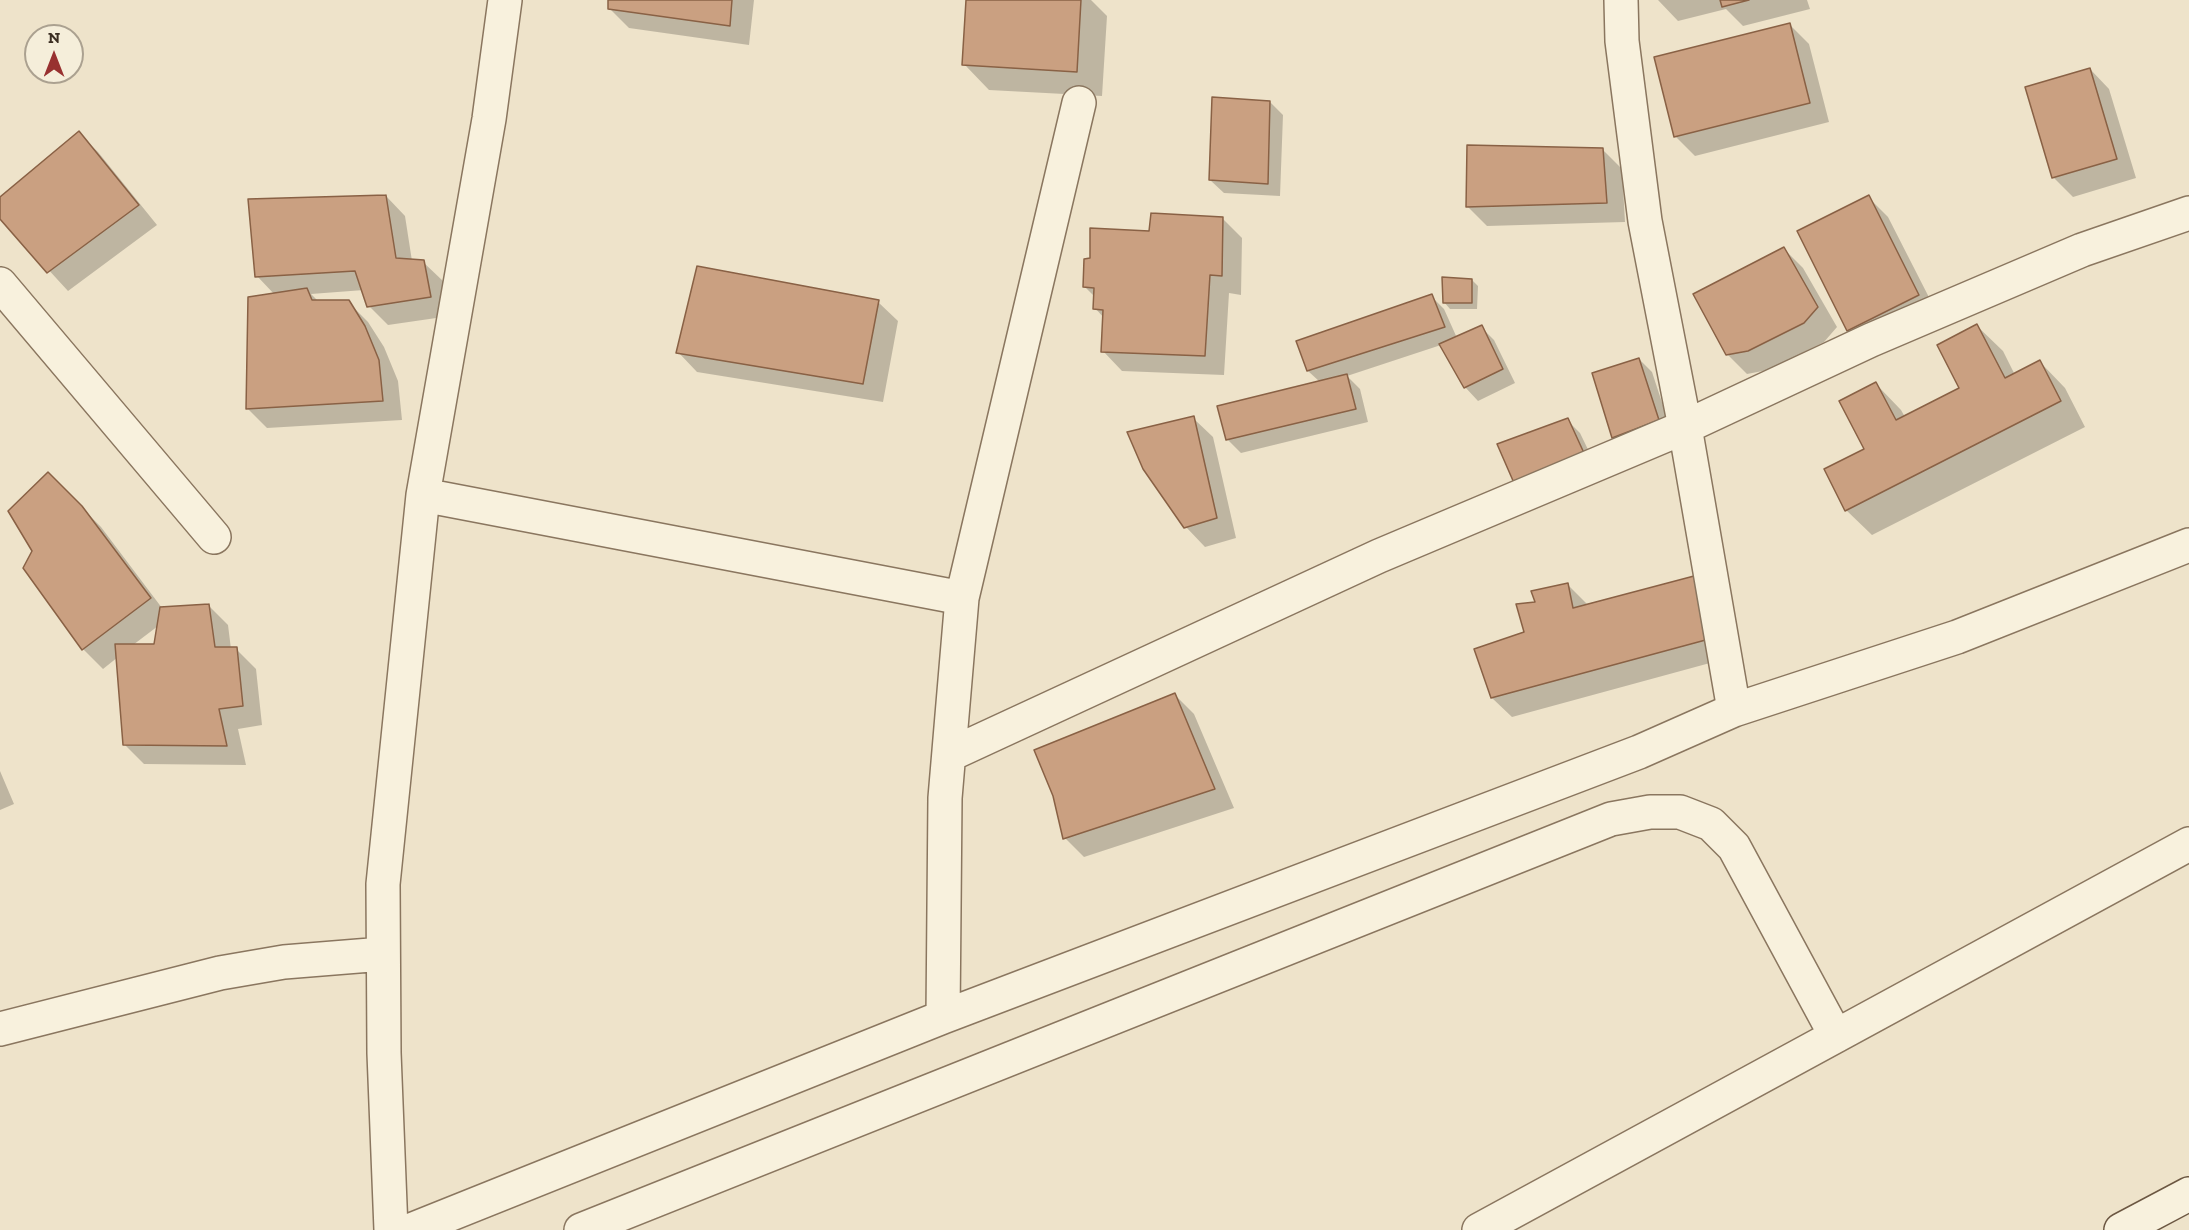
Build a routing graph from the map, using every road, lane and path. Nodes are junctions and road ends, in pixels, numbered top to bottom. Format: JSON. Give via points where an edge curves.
{"nodes":[{"id":1,"x":505,"y":0,"type":"edge"},
{"id":2,"x":1621,"y":0,"type":"edge"},
{"id":3,"x":1079,"y":102,"type":"dead end"},
{"id":4,"x":2189,"y":213,"type":"edge"},
{"id":5,"x":0,"y":284,"type":"edge"},
{"id":6,"x":1685,"y":427,"type":"junction"},
{"id":7,"x":423,"y":495,"type":"junction"},
{"id":8,"x":214,"y":537,"type":"dead end"},
{"id":9,"x":2189,"y":545,"type":"edge"},
{"id":10,"x":962,"y":598,"type":"junction"},
{"id":11,"x":1734,"y":710,"type":"junction"},
{"id":12,"x":949,"y":755,"type":"junction"},
{"id":13,"x":2189,"y":843,"type":"edge"},
{"id":14,"x":383,"y":954,"type":"junction"},
{"id":15,"x":943,"y":1017,"type":"junction"},
{"id":16,"x":0,"y":1029,"type":"edge"},
{"id":17,"x":1836,"y":1036,"type":"junction"},
{"id":18,"x":2189,"y":1194,"type":"edge"},
{"id":19,"x":391,"y":1230,"type":"edge"},
{"id":20,"x":411,"y":1230,"type":"edge"},
{"id":21,"x":581,"y":1230,"type":"edge"},
{"id":22,"x":1479,"y":1230,"type":"edge"},
{"id":23,"x":2121,"y":1230,"type":"edge"}],
"edges":[{"from":1,"to":7,"type":"street","via":[[489,119]]},
{"from":2,"to":6,"type":"street","via":[[1622,41],[1645,221]]},
{"from":3,"to":10,"type":"street"},
{"from":4,"to":6,"type":"street","via":[[2082,250],[1871,340]]},
{"from":5,"to":8,"type":"street"},
{"from":6,"to":11,"type":"street"},
{"from":6,"to":12,"type":"street","via":[[1379,556]]},
{"from":7,"to":10,"type":"street"},
{"from":7,"to":14,"type":"street","via":[[383,884]]},
{"from":9,"to":11,"type":"street","via":[[1957,637]]},
{"from":10,"to":12,"type":"street"},
{"from":11,"to":15,"type":"street","via":[[1639,752]]},
{"from":12,"to":15,"type":"street","via":[[945,798]]},
{"from":13,"to":17,"type":"street"},
{"from":14,"to":16,"type":"street","via":[[284,962],[220,973]]},
{"from":14,"to":19,"type":"street"},
{"from":15,"to":20,"type":"street"},
{"from":17,"to":21,"type":"street","via":[[1734,847],[1711,824],[1680,812],[1650,812],[1611,819]]},
{"from":17,"to":22,"type":"street"},
{"from":18,"to":23,"type":"street"}]}
